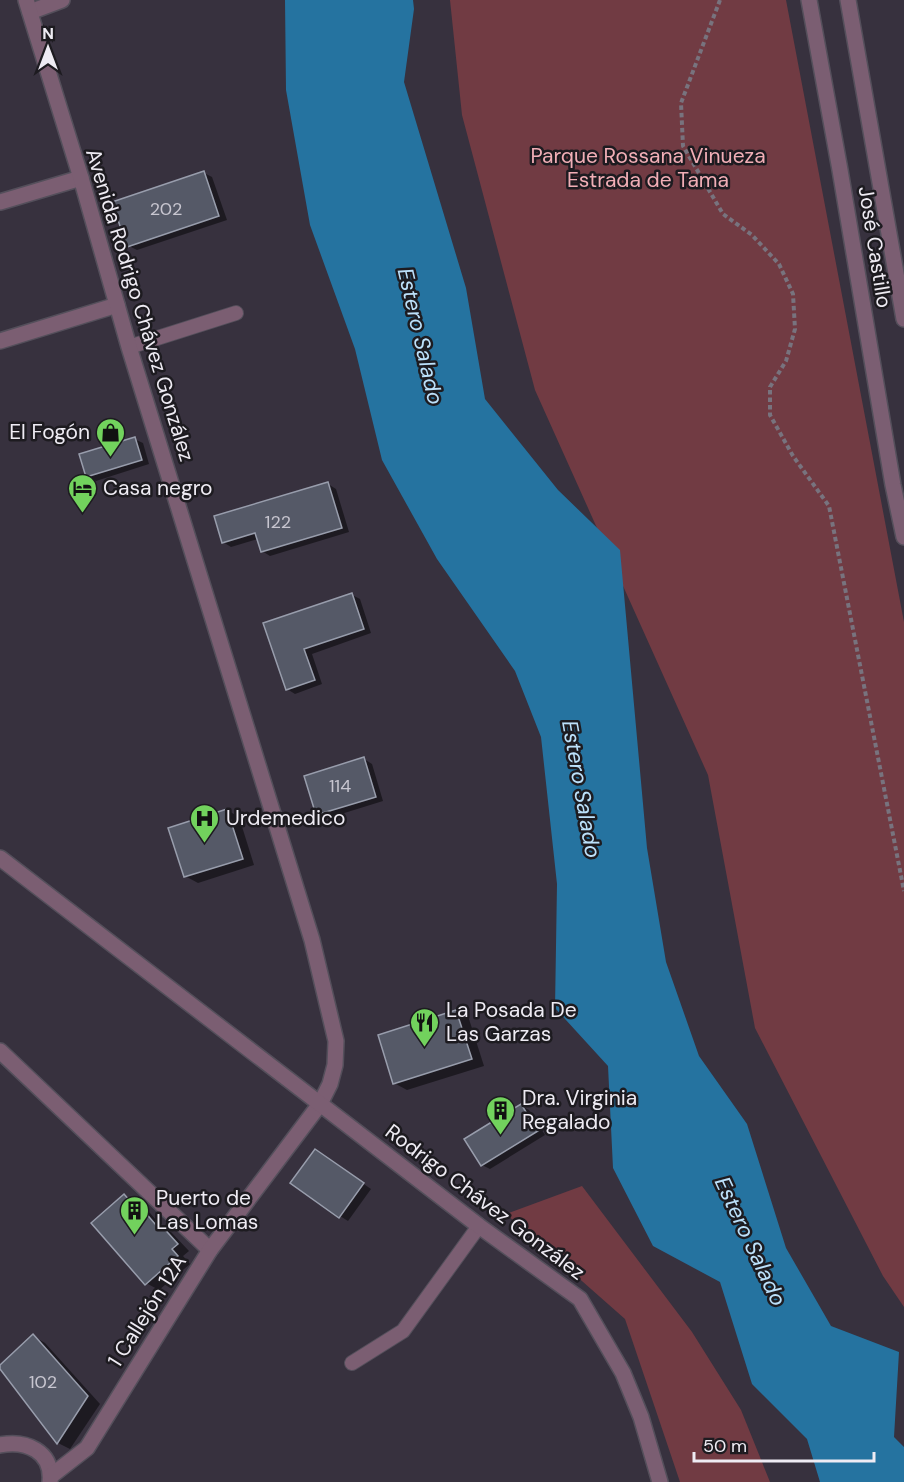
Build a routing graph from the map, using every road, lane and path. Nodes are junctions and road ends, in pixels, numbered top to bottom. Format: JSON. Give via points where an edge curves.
{"nodes":[{"id":1,"x":62,"y":0,"type":"edge"},
{"id":2,"x":720,"y":0,"type":"edge"},
{"id":3,"x":809,"y":0,"type":"edge"},
{"id":4,"x":848,"y":0,"type":"edge"},
{"id":5,"x":28,"y":6,"type":"edge"},
{"id":6,"x":81,"y":178,"type":"junction"},
{"id":7,"x":0,"y":202,"type":"edge"},
{"id":8,"x":117,"y":304,"type":"junction"},
{"id":9,"x":236,"y":313,"type":"dead end"},
{"id":10,"x":904,"y":319,"type":"edge"},
{"id":11,"x":0,"y":340,"type":"edge"},
{"id":12,"x":129,"y":347,"type":"junction"},
{"id":13,"x":899,"y":484,"type":"edge"},
{"id":14,"x":904,"y":537,"type":"edge"},
{"id":15,"x":0,"y":858,"type":"edge"},
{"id":16,"x":904,"y":891,"type":"edge"},
{"id":17,"x":0,"y":1051,"type":"edge"},
{"id":18,"x":320,"y":1104,"type":"junction"},
{"id":19,"x":478,"y":1226,"type":"junction"},
{"id":20,"x":210,"y":1250,"type":"junction"},
{"id":21,"x":352,"y":1363,"type":"dead end"},
{"id":22,"x":0,"y":1445,"type":"edge"},
{"id":23,"x":50,"y":1479,"type":"edge"},
{"id":24,"x":660,"y":1482,"type":"edge"}],
"edges":[{"from":1,"to":5,"type":"street"},
{"from":2,"to":16,"type":"path","via":[[681,103],[683,146],[723,214],[752,235],[779,264],[793,294],[795,329],[786,361],[770,387],[770,416],[829,506]]},
{"from":3,"to":13,"type":"street","name":"José Castillo"},
{"from":4,"to":10,"type":"street","name":"José Castillo"},
{"from":5,"to":6,"type":"street","name":"Avenida Rodrigo Chávez González"},
{"from":6,"to":7,"type":"street"},
{"from":6,"to":8,"type":"street","name":"Avenida Rodrigo Chávez González"},
{"from":8,"to":11,"type":"street"},
{"from":8,"to":12,"type":"street","name":"Avenida Rodrigo Chávez González"},
{"from":9,"to":12,"type":"lane"},
{"from":12,"to":18,"type":"street","name":"Avenida Rodrigo Chávez González","via":[[312,940],[336,1041],[333,1074]]},
{"from":13,"to":14,"type":"street","name":"José Castillo"},
{"from":15,"to":18,"type":"street","name":"Rodrigo Chávez González"},
{"from":17,"to":20,"type":"street"},
{"from":18,"to":19,"type":"street","name":"Rodrigo Chávez González"},
{"from":18,"to":20,"type":"street","name":"1 Callejón 12A"},
{"from":19,"to":21,"type":"lane","via":[[404,1331]]},
{"from":19,"to":24,"type":"street","name":"Rodrigo Chávez González","via":[[580,1299],[623,1373]]},
{"from":20,"to":23,"type":"street","name":"1 Callejón 12A","via":[[87,1448]]},
{"from":22,"to":23,"type":"street","via":[[27,1445],[39,1452],[47,1463]]}]}
